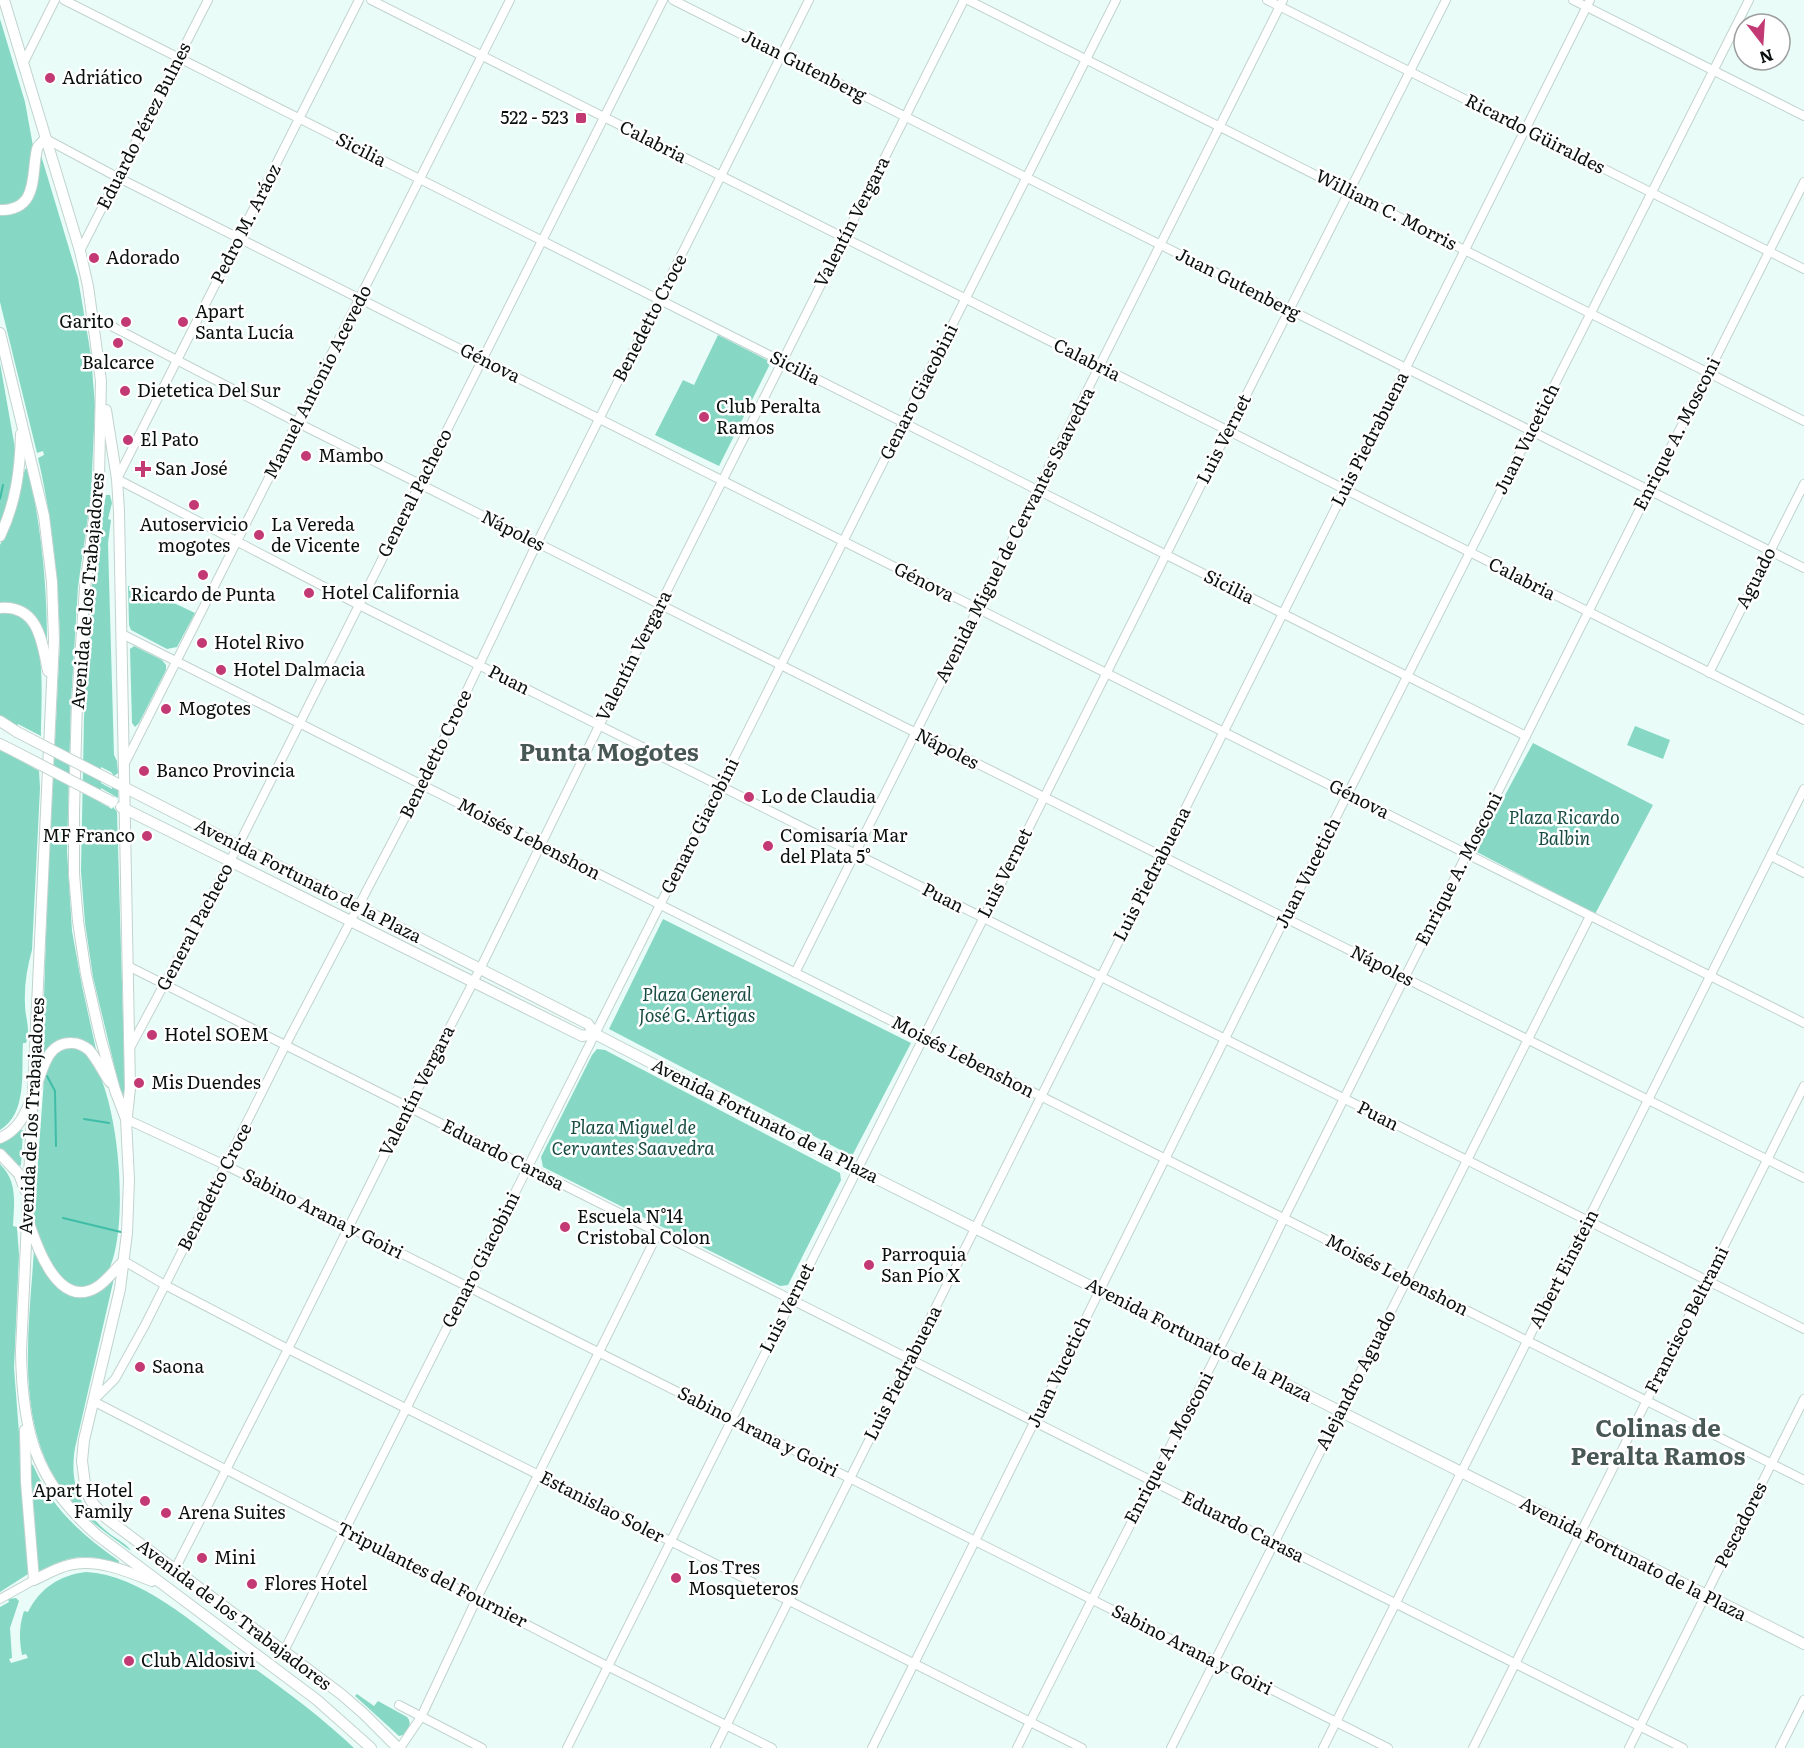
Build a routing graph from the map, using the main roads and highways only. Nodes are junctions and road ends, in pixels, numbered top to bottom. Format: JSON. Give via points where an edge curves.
{"nodes":[{"id":1,"x":4,"y":0,"type":"edge"},
{"id":2,"x":46,"y":139,"type":"junction"},
{"id":3,"x":0,"y":210,"type":"edge"},
{"id":4,"x":0,"y":333,"type":"edge"},
{"id":5,"x":102,"y":381,"type":"junction"},
{"id":6,"x":21,"y":421,"type":"junction"},
{"id":7,"x":0,"y":536,"type":"edge"},
{"id":8,"x":0,"y":608,"type":"edge"},
{"id":9,"x":51,"y":683,"type":"junction"},
{"id":10,"x":0,"y":721,"type":"edge"},
{"id":11,"x":0,"y":744,"type":"edge"},
{"id":12,"x":125,"y":788,"type":"junction"},
{"id":13,"x":126,"y":809,"type":"junction"},
{"id":14,"x":595,"y":1034,"type":"junction"},
{"id":15,"x":115,"y":1090,"type":"junction"},
{"id":16,"x":33,"y":1095,"type":"junction"},
{"id":17,"x":126,"y":1119,"type":"junction"},
{"id":18,"x":0,"y":1138,"type":"edge"},
{"id":19,"x":0,"y":1154,"type":"edge"},
{"id":20,"x":28,"y":1201,"type":"junction"},
{"id":21,"x":27,"y":1217,"type":"junction"},
{"id":22,"x":124,"y":1261,"type":"junction"},
{"id":23,"x":24,"y":1412,"type":"junction"},
{"id":24,"x":165,"y":1586,"type":"junction"},
{"id":25,"x":1804,"y":1644,"type":"edge"},
{"id":26,"x":371,"y":1748,"type":"edge"},
{"id":27,"x":399,"y":1748,"type":"edge"}],
"edges":[{"from":1,"to":2,"type":"main road","name":"Avenida de los Trabajadores"},
{"from":2,"to":3,"type":"main road","via":[[38,147],[28,196],[15,207]]},
{"from":2,"to":5,"type":"main road","name":"Avenida de los Trabajadores","via":[[80,251]]},
{"from":4,"to":6,"type":"main road","name":"Avenida de los Trabajadores"},
{"from":5,"to":12,"type":"main road","name":"Avenida de los Trabajadores","via":[[117,479]]},
{"from":5,"to":15,"type":"main road","name":"Avenida de los Trabajadores","via":[[99,480],[82,617],[74,846],[84,965]]},
{"from":6,"to":7,"type":"main road","via":[[19,476]]},
{"from":6,"to":9,"type":"main road","name":"Avenida de los Trabajadores","via":[[40,491],[49,546],[54,620]]},
{"from":8,"to":9,"type":"main road","via":[[15,609],[36,625]]},
{"from":9,"to":16,"type":"main road","name":"Avenida de los Trabajadores"},
{"from":10,"to":12,"type":"main road","name":"Avenida Fortunato de la Plaza","bridge":true},
{"from":11,"to":13,"type":"main road","name":"Avenida Fortunato de la Plaza","bridge":true},
{"from":12,"to":13,"type":"main road","name":"Avenida de los Trabajadores"},
{"from":12,"to":14,"type":"main road","name":"Avenida Fortunato de la Plaza","via":[[588,1024]]},
{"from":13,"to":14,"type":"main road","name":"Avenida Fortunato de la Plaza","via":[[582,1036]]},
{"from":13,"to":17,"type":"main road","name":"Avenida de los Trabajadores","via":[[130,1048]]},
{"from":14,"to":25,"type":"main road","name":"Avenida Fortunato de la Plaza"},
{"from":15,"to":16,"type":"main road","via":[[89,1051],[71,1043],[52,1050]]},
{"from":15,"to":17,"type":"main road","name":"Avenida de los Trabajadores"},
{"from":16,"to":18,"type":"main road","via":[[18,1126]]},
{"from":16,"to":20,"type":"main road","name":"Avenida de los Trabajadores"},
{"from":17,"to":22,"type":"main road","name":"Avenida de los Trabajadores","via":[[129,1203]]},
{"from":19,"to":20,"type":"main road","via":[[19,1174]]},
{"from":20,"to":21,"type":"main road","name":"Avenida de los Trabajadores"},
{"from":21,"to":22,"type":"main road","via":[[43,1260],[68,1288],[96,1288]]},
{"from":21,"to":23,"type":"main road","name":"Avenida de los Trabajadores","via":[[21,1351]]},
{"from":22,"to":27,"type":"main road","name":"Avenida de los Trabajadores","via":[[82,1451],[82,1472],[91,1501],[106,1518],[364,1714]]},
{"from":23,"to":24,"type":"main road","name":"Avenida de los Trabajadores","via":[[40,1462],[68,1508]]},
{"from":23,"to":24,"type":"main road","via":[[34,1580],[81,1563],[117,1569]]},
{"from":24,"to":26,"type":"main road","name":"Avenida de los Trabajadores","via":[[317,1700]]}]}
